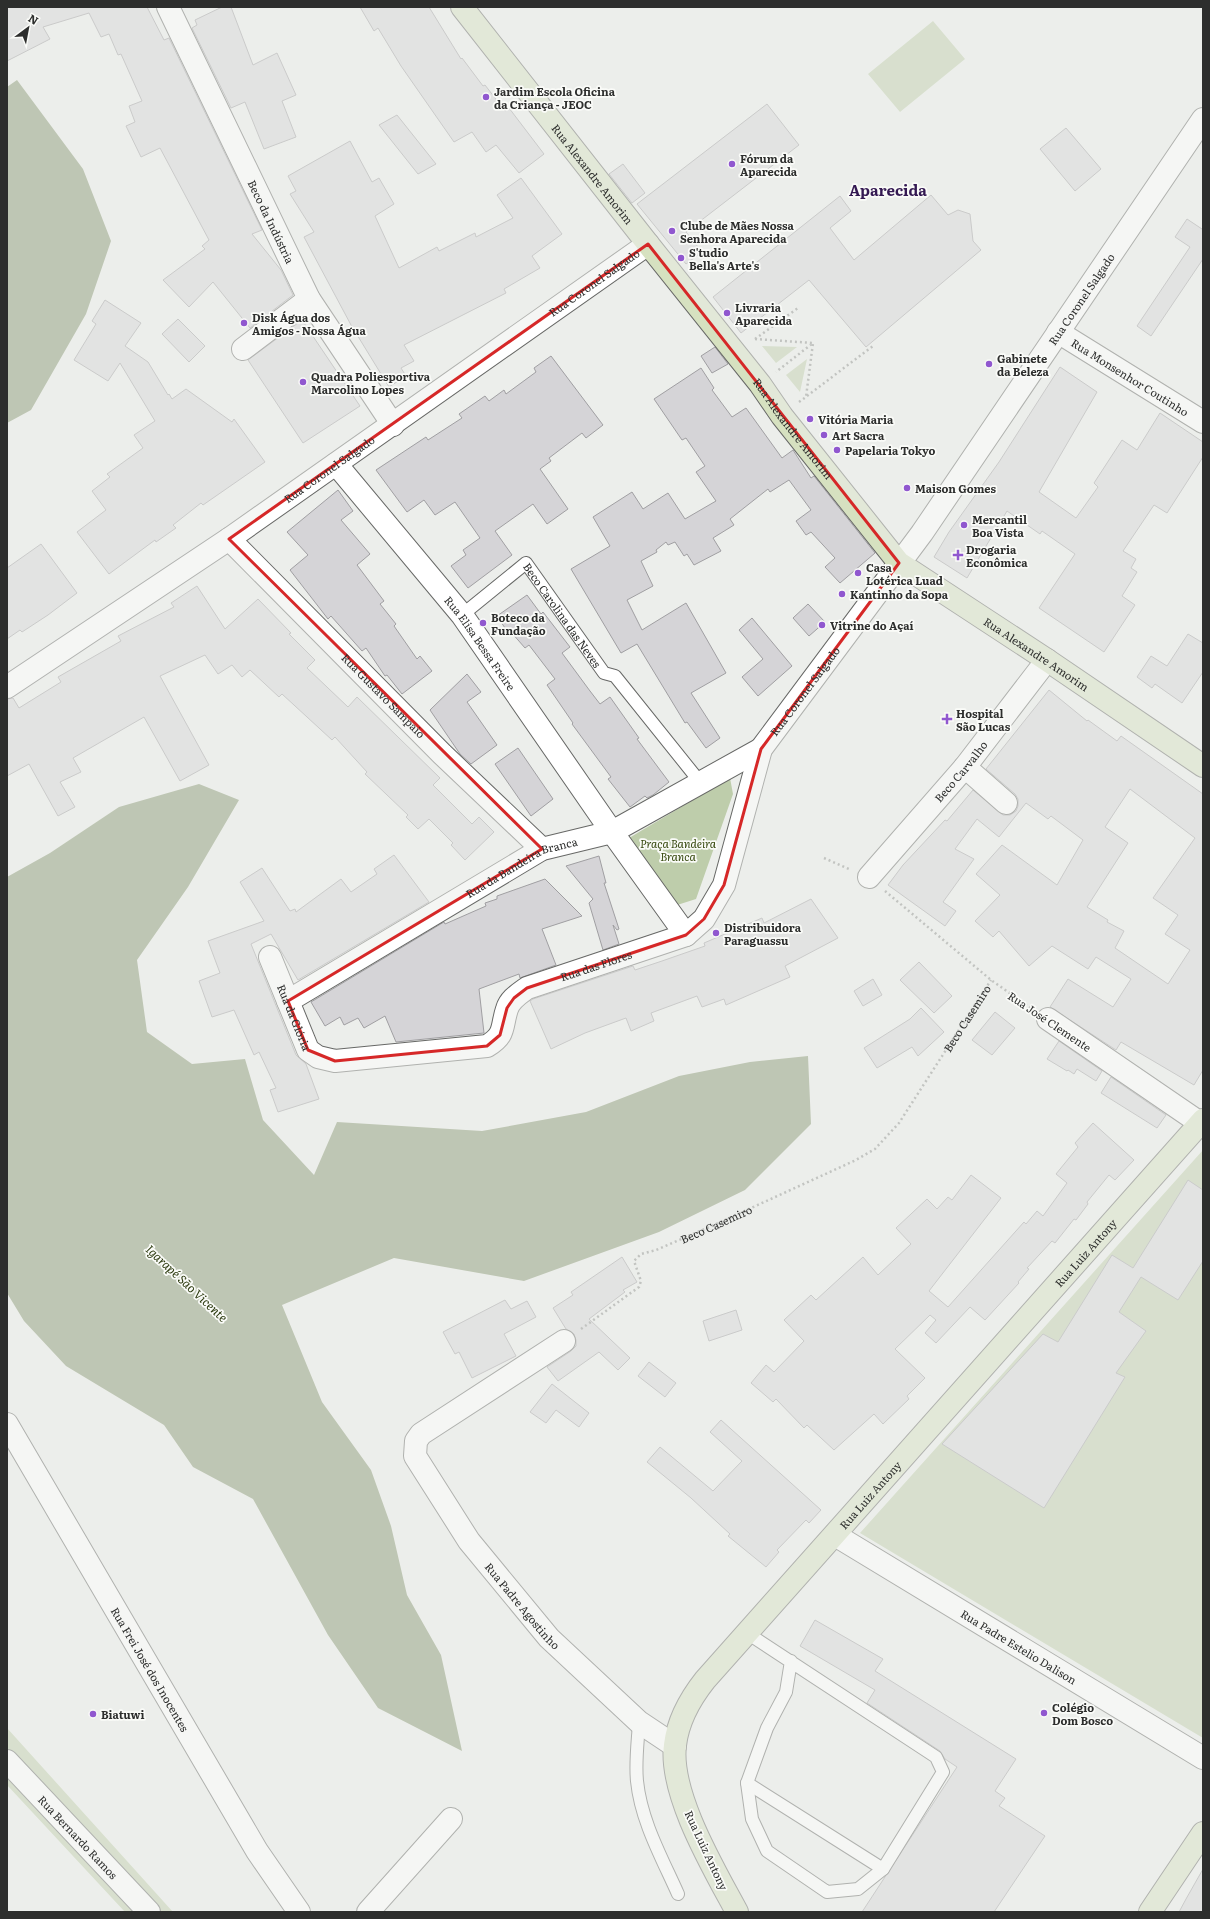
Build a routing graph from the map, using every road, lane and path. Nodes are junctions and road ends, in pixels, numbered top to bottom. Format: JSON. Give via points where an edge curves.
{"nodes":[{"id":1,"x":168,"y":7,"type":"edge"},
{"id":2,"x":462,"y":7,"type":"edge"},
{"id":3,"x":1203,"y":119,"type":"edge"},
{"id":4,"x":648,"y":244,"type":"junction"},
{"id":5,"x":309,"y":299,"type":"junction"},
{"id":6,"x":798,"y":308,"type":"dead end"},
{"id":7,"x":1058,"y":332,"type":"junction"},
{"id":8,"x":755,"y":339,"type":"junction"},
{"id":9,"x":813,"y":343,"type":"junction"},
{"id":10,"x":873,"y":346,"type":"dead end"},
{"id":11,"x":243,"y":349,"type":"dead end"},
{"id":12,"x":736,"y":354,"type":"junction"},
{"id":13,"x":760,"y":384,"type":"junction"},
{"id":14,"x":806,"y":396,"type":"junction"},
{"id":15,"x":782,"y":416,"type":"junction"},
{"id":16,"x":1203,"y":422,"type":"edge"},
{"id":17,"x":393,"y":425,"type":"junction"},
{"id":18,"x":336,"y":464,"type":"junction"},
{"id":19,"x":229,"y":539,"type":"junction"},
{"id":20,"x":899,"y":563,"type":"junction"},
{"id":21,"x":462,"y":615,"type":"junction"},
{"id":22,"x":1047,"y":660,"type":"junction"},
{"id":23,"x":7,"y":687,"type":"edge"},
{"id":24,"x":761,"y":749,"type":"junction"},
{"id":25,"x":1203,"y":766,"type":"edge"},
{"id":26,"x":965,"y":767,"type":"junction"},
{"id":27,"x":700,"y":782,"type":"junction"},
{"id":28,"x":1006,"y":803,"type":"dead end"},
{"id":29,"x":612,"y":832,"type":"junction"},
{"id":30,"x":542,"y":849,"type":"junction"},
{"id":31,"x":824,"y":858,"type":"dead end"},
{"id":32,"x":869,"y":877,"type":"junction"},
{"id":33,"x":686,"y":935,"type":"junction"},
{"id":34,"x":270,"y":957,"type":"dead end"},
{"id":35,"x":991,"y":980,"type":"junction"},
{"id":36,"x":288,"y":1001,"type":"junction"},
{"id":37,"x":1048,"y":1019,"type":"joint"},
{"id":38,"x":335,"y":1061,"type":"joint"},
{"id":39,"x":1202,"y":1123,"type":"edge"},
{"id":40,"x":564,"y":1341,"type":"joint"},
{"id":41,"x":7,"y":1424,"type":"edge"},
{"id":42,"x":834,"y":1535,"type":"junction"},
{"id":43,"x":748,"y":1632,"type":"junction"},
{"id":44,"x":791,"y":1661,"type":"junction"},
{"id":45,"x":639,"y":1722,"type":"junction"},
{"id":46,"x":675,"y":1746,"type":"junction"},
{"id":47,"x":1203,"y":1758,"type":"edge"},
{"id":48,"x":7,"y":1761,"type":"edge"},
{"id":49,"x":747,"y":1783,"type":"junction"},
{"id":50,"x":451,"y":1819,"type":"dead end"},
{"id":51,"x":1203,"y":1833,"type":"edge"},
{"id":52,"x":883,"y":1869,"type":"junction"},
{"id":53,"x":678,"y":1894,"type":"dead end"},
{"id":54,"x":149,"y":1912,"type":"edge"},
{"id":55,"x":299,"y":1912,"type":"edge"},
{"id":56,"x":368,"y":1912,"type":"edge"},
{"id":57,"x":737,"y":1912,"type":"edge"},
{"id":58,"x":1150,"y":1912,"type":"edge"}],
"edges":[{"from":1,"to":5,"type":"street","name":"Beco da Indústria"},
{"from":2,"to":4,"type":"street","name":"Rua Alexandre Amorim"},
{"from":3,"to":7,"type":"street","name":"Rua Coronel Salgado"},
{"from":4,"to":12,"type":"street","name":"Rua Alexandre Amorim"},
{"from":4,"to":17,"type":"street","name":"Rua Coronel Salgado"},
{"from":5,"to":11,"type":"street"},
{"from":5,"to":17,"type":"street","name":"Beco da Indústria"},
{"from":6,"to":8,"type":"path"},
{"from":7,"to":16,"type":"street","name":"Rua Monsenhor Coutinho"},
{"from":7,"to":20,"type":"street","name":"Rua Coronel Salgado"},
{"from":8,"to":9,"type":"path"},
{"from":8,"to":12,"type":"path"},
{"from":9,"to":13,"type":"path"},
{"from":9,"to":14,"type":"path"},
{"from":10,"to":14,"type":"path"},
{"from":12,"to":13,"type":"street","name":"Rua Alexandre Amorim"},
{"from":13,"to":15,"type":"street","name":"Rua Alexandre Amorim"},
{"from":14,"to":15,"type":"path"},
{"from":15,"to":20,"type":"street","name":"Rua Alexandre Amorim"},
{"from":17,"to":18,"type":"street","name":"Rua Coronel Salgado"},
{"from":18,"to":19,"type":"street","name":"Rua Coronel Salgado"},
{"from":18,"to":21,"type":"street","name":"Rua Elisa Bessa Freire"},
{"from":19,"to":23,"type":"street","name":"Rua Coronel Salgado"},
{"from":19,"to":30,"type":"street","name":"Rua Gustavo Sampaio","via":[[442,754]]},
{"from":20,"to":22,"type":"street","name":"Rua Alexandre Amorim"},
{"from":20,"to":24,"type":"street","name":"Rua Coronel Salgado"},
{"from":21,"to":27,"type":"lane","name":"Beco Carolina das Neves","via":[[526,563],[604,673],[615,676]]},
{"from":21,"to":29,"type":"street","name":"Rua Elisa Bessa Freire"},
{"from":22,"to":25,"type":"street","name":"Rua Alexandre Amorim"},
{"from":22,"to":26,"type":"street","name":"Beco Carvalho"},
{"from":24,"to":27,"type":"street","name":"Rua da Bandeira Branca"},
{"from":24,"to":33,"type":"street","name":"Rua das Flores","via":[[724,885],[704,919]]},
{"from":26,"to":28,"type":"street"},
{"from":26,"to":32,"type":"street","name":"Beco Carvalho"},
{"from":27,"to":29,"type":"street","name":"Rua da Bandeira Branca"},
{"from":29,"to":30,"type":"street","name":"Rua da Bandeira Branca"},
{"from":29,"to":33,"type":"street","name":"Rua Elisa Bessa Freire"},
{"from":30,"to":36,"type":"street","name":"Rua da Bandeira Branca"},
{"from":31,"to":32,"type":"path","name":"Rua José Clemente"},
{"from":32,"to":35,"type":"path","name":"Rua José Clemente"},
{"from":33,"to":38,"type":"street","name":"Rua das Flores","via":[[527,988],[514,998],[507,1008],[500,1035],[495,1042],[487,1046]]},
{"from":34,"to":36,"type":"street","name":"Rua da Glória"},
{"from":35,"to":37,"type":"path","name":"Rua José Clemente"},
{"from":35,"to":40,"type":"path","name":"Beco Casemiro","via":[[899,1123],[875,1149],[714,1226],[640,1254],[634,1261],[641,1281],[639,1287]]},
{"from":36,"to":38,"type":"street","name":"Rua da Glória","via":[[308,1050],[318,1057]]},
{"from":37,"to":39,"type":"street","name":"Rua José Clemente"},
{"from":39,"to":42,"type":"street","name":"Rua Luiz Antony"},
{"from":40,"to":45,"type":"street","name":"Rua Padre Agostinho","via":[[421,1434],[416,1441],[415,1456],[469,1541],[549,1638]]},
{"from":41,"to":55,"type":"street","name":"Rua Frei José dos Inocentes","via":[[257,1850]]},
{"from":42,"to":43,"type":"street","name":"Rua Luiz Antony"},
{"from":42,"to":47,"type":"street","name":"Rua Padre Estelio Dalison"},
{"from":43,"to":44,"type":"lane"},
{"from":43,"to":46,"type":"street","name":"Rua Luiz Antony","via":[[691,1698],[680,1720]]},
{"from":44,"to":49,"type":"lane","via":[[786,1692],[768,1728]]},
{"from":44,"to":52,"type":"lane","via":[[936,1757],[942,1772]]},
{"from":45,"to":46,"type":"street","name":"Rua Padre Agostinho"},
{"from":45,"to":53,"type":"lane","via":[[637,1780],[643,1807],[650,1831]]},
{"from":46,"to":57,"type":"street","name":"Rua Luiz Antony","via":[[683,1799],[697,1834]]},
{"from":48,"to":54,"type":"street","name":"Rua Bernardo Ramos"},
{"from":49,"to":52,"type":"lane"},
{"from":49,"to":52,"type":"lane","via":[[752,1819],[767,1851],[827,1892],[858,1889]]},
{"from":50,"to":56,"type":"street"},
{"from":51,"to":58,"type":"street"}]}
